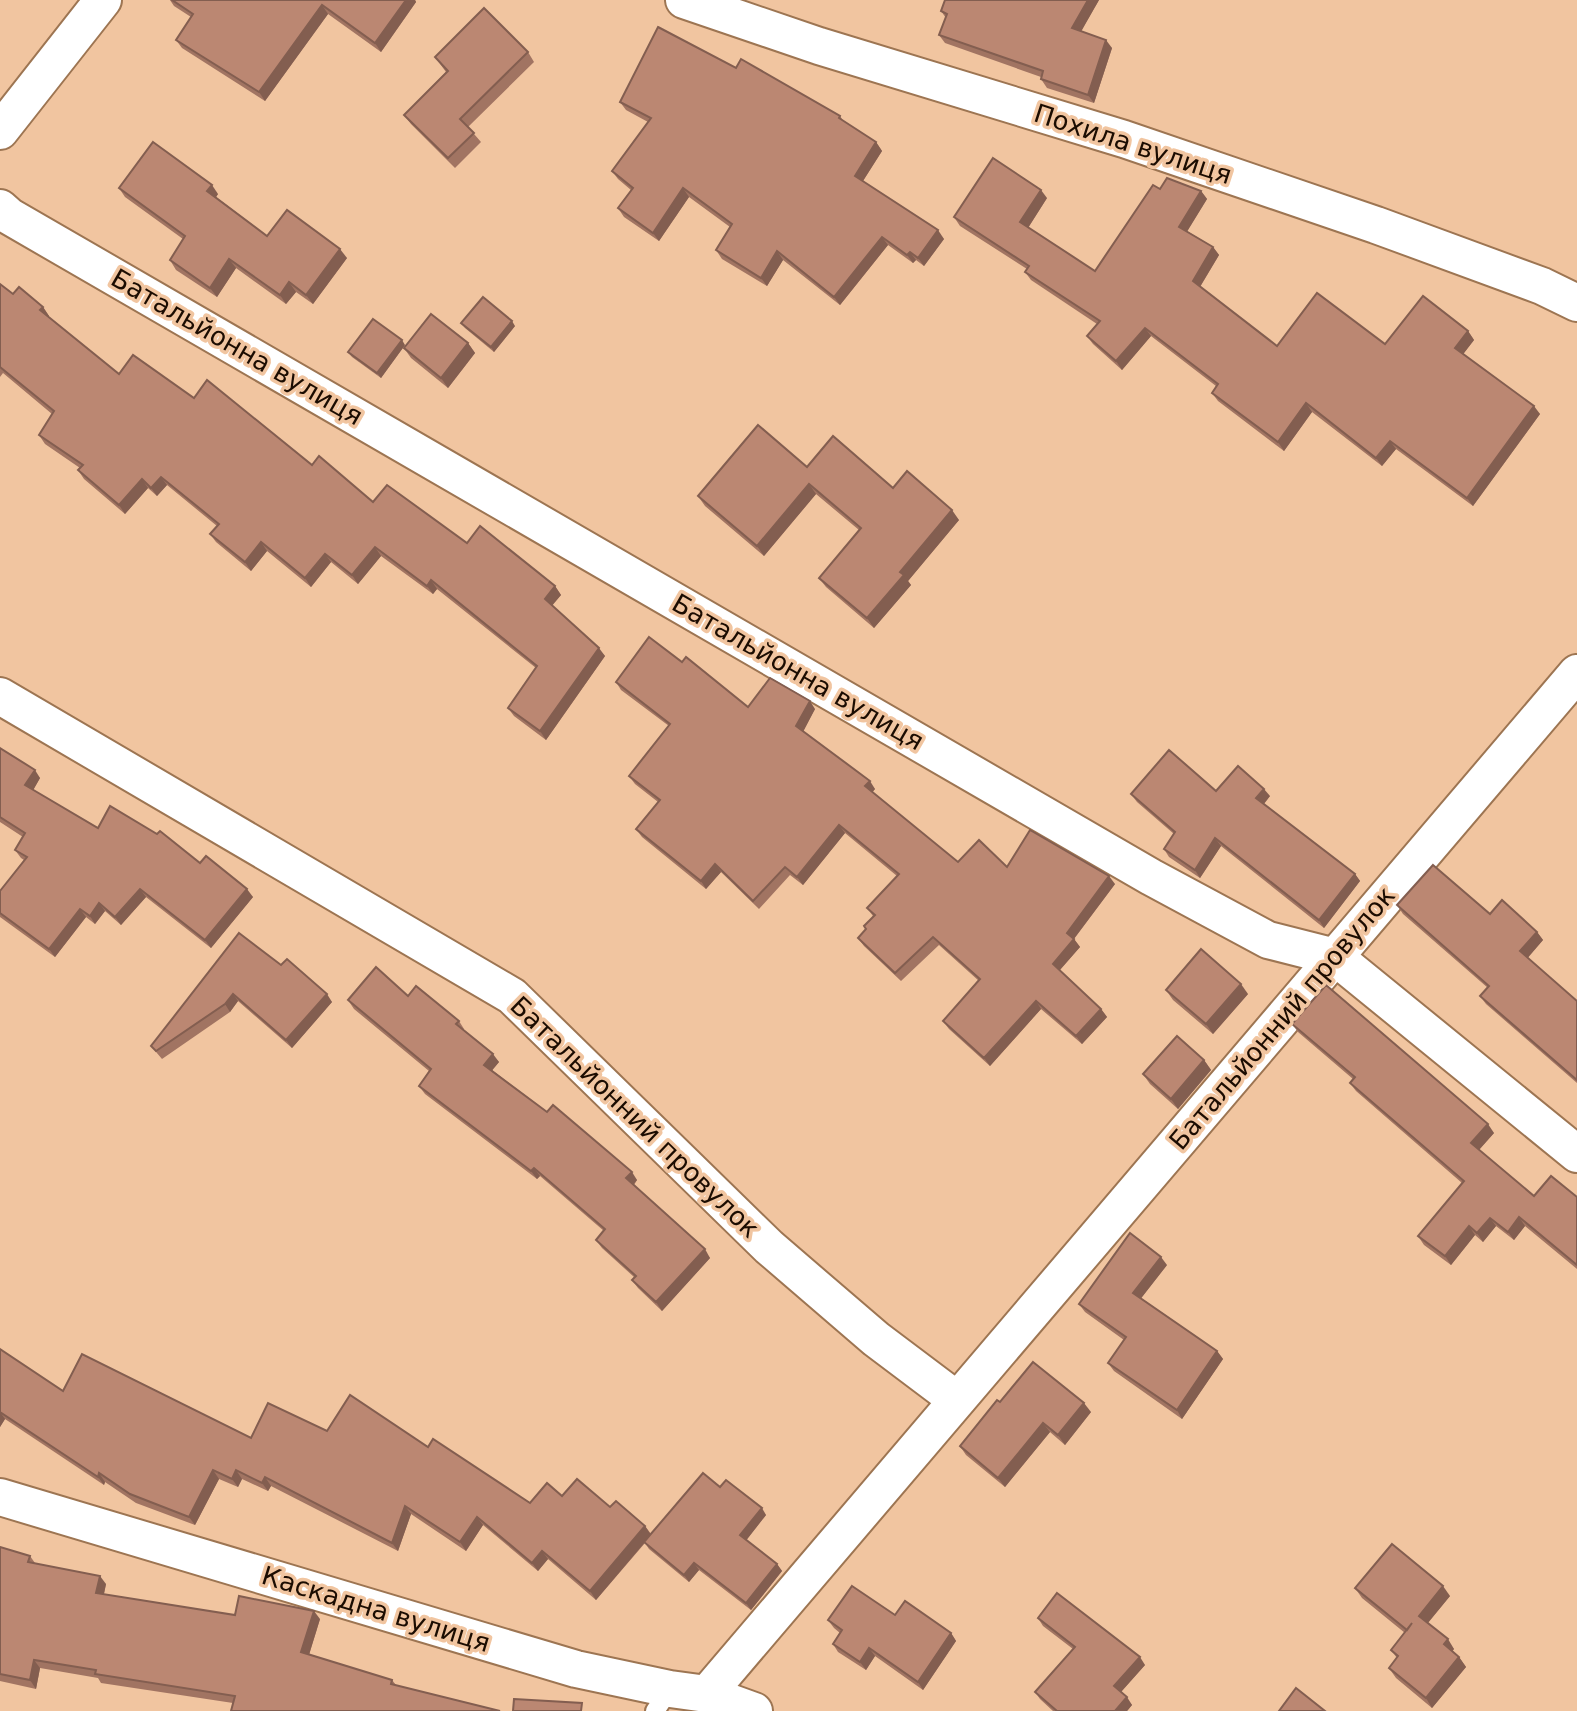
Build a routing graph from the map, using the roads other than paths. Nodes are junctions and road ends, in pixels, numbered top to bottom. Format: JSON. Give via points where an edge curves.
{"nodes":[{"id":1,"x":103,"y":0,"type":"edge"},
{"id":2,"x":684,"y":0,"type":"edge"},
{"id":3,"x":0,"y":131,"type":"edge"},
{"id":4,"x":0,"y":208,"type":"edge"},
{"id":5,"x":1577,"y":303,"type":"edge"},
{"id":6,"x":1577,"y":673,"type":"edge"},
{"id":7,"x":0,"y":696,"type":"edge"},
{"id":8,"x":1335,"y":957,"type":"junction"},
{"id":9,"x":1577,"y":1154,"type":"edge"},
{"id":10,"x":957,"y":1400,"type":"junction"},
{"id":11,"x":0,"y":1497,"type":"edge"},
{"id":12,"x":707,"y":1694,"type":"junction"},
{"id":13,"x":662,"y":1700,"type":"edge"},
{"id":14,"x":754,"y":1711,"type":"edge"}],
"edges":[{"from":1,"to":3,"type":"street"},
{"from":2,"to":5,"type":"street","name":"Похила вулиця","via":[[1154,149],[1376,225]]},
{"from":4,"to":8,"type":"street","name":"Батальйонна вулиця","via":[[1151,877],[1268,940]]},
{"from":6,"to":8,"type":"street","name":"Батальйонний провулок"},
{"from":7,"to":10,"type":"street","name":"Батальйонний провулок","via":[[512,996],[769,1247]]},
{"from":8,"to":9,"type":"street","name":"Батальйонна вулиця"},
{"from":8,"to":10,"type":"street","name":"Батальйонний провулок"},
{"from":10,"to":12,"type":"street","name":"Батальйонний провулок"},
{"from":11,"to":13,"type":"street","name":"Каскадна вулиця","via":[[576,1669]]},
{"from":12,"to":13,"type":"street","name":"Каскадна вулиця"},
{"from":12,"to":14,"type":"street","name":"Каскадна вулиця"}]}
